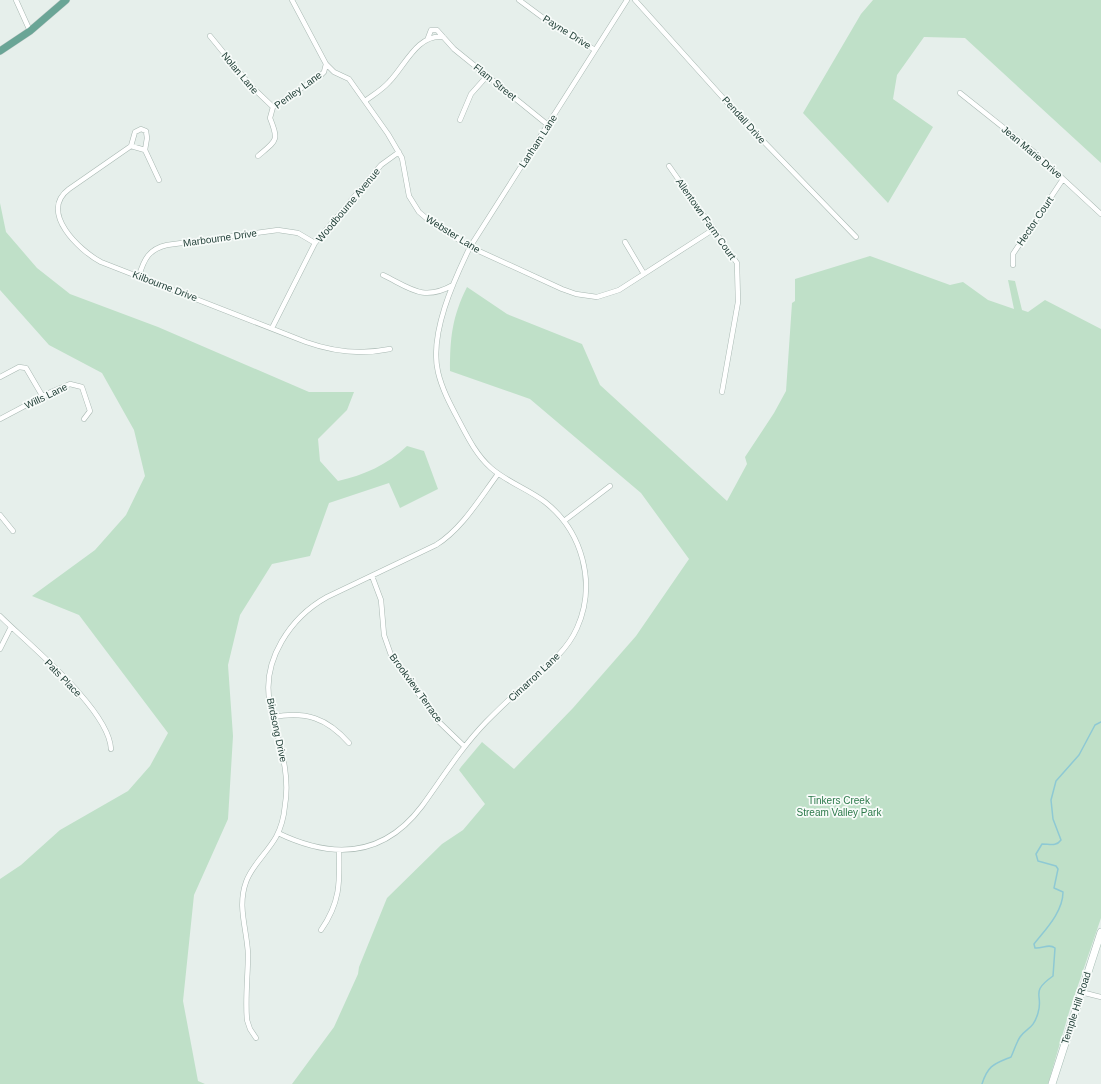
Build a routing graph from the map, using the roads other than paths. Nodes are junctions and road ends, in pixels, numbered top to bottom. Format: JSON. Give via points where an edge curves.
{"nodes":[{"id":1,"x":16,"y":0,"type":"edge"},
{"id":2,"x":66,"y":0,"type":"edge"},
{"id":3,"x":292,"y":0,"type":"edge"},
{"id":4,"x":519,"y":0,"type":"edge"},
{"id":5,"x":628,"y":0,"type":"edge"},
{"id":6,"x":635,"y":0,"type":"edge"},
{"id":7,"x":30,"y":31,"type":"junction"},
{"id":8,"x":210,"y":36,"type":"dead end"},
{"id":9,"x":443,"y":37,"type":"junction"},
{"id":10,"x":428,"y":38,"type":"junction"},
{"id":11,"x":595,"y":50,"type":"junction"},
{"id":12,"x":0,"y":51,"type":"edge"},
{"id":13,"x":326,"y":64,"type":"junction"},
{"id":14,"x":487,"y":76,"type":"junction"},
{"id":15,"x":960,"y":93,"type":"dead end"},
{"id":16,"x":365,"y":101,"type":"junction"},
{"id":17,"x":273,"y":107,"type":"junction"},
{"id":18,"x":460,"y":120,"type":"dead end"},
{"id":19,"x":548,"y":125,"type":"junction"},
{"id":20,"x":131,"y":146,"type":"junction"},
{"id":21,"x":145,"y":150,"type":"junction"},
{"id":22,"x":399,"y":152,"type":"junction"},
{"id":23,"x":258,"y":156,"type":"dead end"},
{"id":24,"x":669,"y":166,"type":"dead end"},
{"id":25,"x":1063,"y":179,"type":"junction"},
{"id":26,"x":159,"y":180,"type":"dead end"},
{"id":27,"x":1101,"y":214,"type":"edge"},
{"id":28,"x":714,"y":229,"type":"junction"},
{"id":29,"x":856,"y":237,"type":"dead end"},
{"id":30,"x":625,"y":242,"type":"dead end"},
{"id":31,"x":315,"y":243,"type":"junction"},
{"id":32,"x":470,"y":247,"type":"junction"},
{"id":33,"x":1013,"y":264,"type":"dead end"},
{"id":34,"x":644,"y":274,"type":"junction"},
{"id":35,"x":383,"y":275,"type":"dead end"},
{"id":36,"x":139,"y":276,"type":"junction"},
{"id":37,"x":452,"y":288,"type":"junction"},
{"id":38,"x":272,"y":328,"type":"junction"},
{"id":39,"x":438,"y":336,"type":"joint"},
{"id":40,"x":390,"y":349,"type":"dead end"},
{"id":41,"x":0,"y":378,"type":"edge"},
{"id":42,"x":722,"y":392,"type":"dead end"},
{"id":43,"x":43,"y":397,"type":"junction"},
{"id":44,"x":0,"y":419,"type":"edge"},
{"id":45,"x":84,"y":419,"type":"dead end"},
{"id":46,"x":498,"y":474,"type":"junction"},
{"id":47,"x":610,"y":486,"type":"dead end"},
{"id":48,"x":0,"y":515,"type":"edge"},
{"id":49,"x":564,"y":521,"type":"junction"},
{"id":50,"x":13,"y":531,"type":"dead end"},
{"id":51,"x":372,"y":576,"type":"junction"},
{"id":52,"x":0,"y":616,"type":"edge"},
{"id":53,"x":11,"y":627,"type":"junction"},
{"id":54,"x":0,"y":649,"type":"edge"},
{"id":55,"x":273,"y":717,"type":"junction"},
{"id":56,"x":348,"y":743,"type":"dead end"},
{"id":57,"x":464,"y":746,"type":"junction"},
{"id":58,"x":111,"y":749,"type":"dead end"},
{"id":59,"x":278,"y":833,"type":"junction"},
{"id":60,"x":339,"y":850,"type":"junction"},
{"id":61,"x":321,"y":930,"type":"dead end"},
{"id":62,"x":1101,"y":932,"type":"edge"},
{"id":63,"x":1081,"y":992,"type":"junction"},
{"id":64,"x":1101,"y":997,"type":"edge"},
{"id":65,"x":256,"y":1038,"type":"dead end"},
{"id":66,"x":1052,"y":1084,"type":"edge"}],
"edges":[{"from":1,"to":7,"type":"street"},
{"from":2,"to":7,"type":"main road"},
{"from":3,"to":13,"type":"street","name":"Webster Lane"},
{"from":4,"to":11,"type":"street","name":"Payne Drive"},
{"from":5,"to":11,"type":"street","name":"Lanham Lane"},
{"from":6,"to":29,"type":"street","name":"Pendall Drive","via":[[742,119]]},
{"from":7,"to":12,"type":"main road"},
{"from":8,"to":17,"type":"street","name":"Nolan Lane","via":[[250,85]]},
{"from":9,"to":10,"type":"street"},
{"from":9,"to":10,"type":"street","name":"Flam Street","via":[[440,31],[434,29]]},
{"from":9,"to":14,"type":"street","name":"Flam Street"},
{"from":10,"to":16,"type":"street","name":"Flam Street","via":[[415,49],[388,84]]},
{"from":11,"to":19,"type":"street","name":"Lanham Lane"},
{"from":13,"to":16,"type":"street","name":"Webster Lane","via":[[334,72],[349,79]]},
{"from":13,"to":17,"type":"street","name":"Penley Lane","via":[[321,75]]},
{"from":14,"to":18,"type":"street","via":[[474,89]]},
{"from":14,"to":19,"type":"street","name":"Flam Street"},
{"from":15,"to":25,"type":"street","name":"Jean Marie Drive","via":[[1034,152]]},
{"from":16,"to":22,"type":"street","name":"Webster Lane"},
{"from":17,"to":23,"type":"street","name":"Penley Lane","via":[[270,118],[276,136]]},
{"from":19,"to":32,"type":"street","name":"Lanham Lane"},
{"from":20,"to":21,"type":"street"},
{"from":20,"to":21,"type":"street","name":"Kilbourne Drive","via":[[135,132],[144,130],[147,134]]},
{"from":20,"to":36,"type":"street","name":"Kilbourne Drive","via":[[64,193],[59,202],[58,212],[73,240],[89,255]]},
{"from":21,"to":26,"type":"street","name":"Kilbourne Drive"},
{"from":22,"to":31,"type":"street","name":"Woodbourne Avenue","via":[[381,165]]},
{"from":22,"to":32,"type":"street","name":"Webster Lane","via":[[405,169],[409,196],[414,206],[432,223]]},
{"from":24,"to":28,"type":"street","name":"Allentown Farm Court"},
{"from":25,"to":27,"type":"street","name":"Jean Marie Drive"},
{"from":25,"to":33,"type":"street","name":"Hector Court","via":[[1012,254]]},
{"from":28,"to":34,"type":"street","name":"Webster Lane"},
{"from":28,"to":42,"type":"street","name":"Allentown Farm Court","via":[[737,263],[738,302]]},
{"from":30,"to":34,"type":"street"},
{"from":31,"to":36,"type":"street","name":"Marbourne Drive","via":[[298,233],[278,230],[167,245],[155,248],[148,254]]},
{"from":31,"to":38,"type":"street","name":"Woodbourne Avenue"},
{"from":32,"to":34,"type":"street","name":"Webster Lane","via":[[576,294],[597,297],[619,290]]},
{"from":32,"to":37,"type":"street","name":"Lanham Lane"},
{"from":35,"to":37,"type":"street","via":[[423,294],[440,293]]},
{"from":36,"to":38,"type":"street","name":"Kilbourne Drive"},
{"from":37,"to":39,"type":"street","name":"Lanham Lane"},
{"from":38,"to":40,"type":"street","name":"Kilbourne Drive","via":[[306,342],[341,351],[362,353]]},
{"from":39,"to":46,"type":"street","name":"Cimarron Lane","via":[[436,364],[446,395],[473,447]]},
{"from":41,"to":43,"type":"street","via":[[19,367],[26,368]]},
{"from":43,"to":44,"type":"street","name":"Wills Lane"},
{"from":43,"to":45,"type":"street","name":"Wills Lane","via":[[67,384],[80,386],[90,407],[89,415]]},
{"from":46,"to":49,"type":"street","name":"Cimarron Lane","via":[[545,502]]},
{"from":46,"to":51,"type":"street","name":"Birdsong Drive","via":[[448,537]]},
{"from":47,"to":49,"type":"street"},
{"from":48,"to":50,"type":"street"},
{"from":49,"to":57,"type":"street","name":"Cimarron Lane","via":[[577,542],[585,570],[585,598],[578,627],[556,658],[492,716]]},
{"from":51,"to":55,"type":"street","name":"Birdsong Drive","via":[[313,606],[285,635],[277,651],[270,680]]},
{"from":51,"to":57,"type":"street","name":"Brookview Terrace","via":[[381,600],[384,635],[391,655],[437,720]]},
{"from":52,"to":53,"type":"street","name":"Pats Place"},
{"from":53,"to":54,"type":"street"},
{"from":53,"to":58,"type":"street","name":"Pats Place","via":[[65,678],[86,702],[108,732]]},
{"from":55,"to":56,"type":"street","via":[[296,714],[313,717],[337,731]]},
{"from":55,"to":59,"type":"street","name":"Birdsong Drive","via":[[287,784],[284,814]]},
{"from":57,"to":60,"type":"street","name":"Cimarron Lane","via":[[411,820],[395,833],[372,845]]},
{"from":59,"to":60,"type":"street","name":"Cimarron Lane","via":[[308,846]]},
{"from":59,"to":65,"type":"street","name":"Birdsong Drive","via":[[251,871],[242,898],[241,909],[248,951],[246,1015]]},
{"from":60,"to":61,"type":"street","via":[[338,893],[334,909]]},
{"from":62,"to":63,"type":"main road","name":"Temple Hill Road"},
{"from":63,"to":64,"type":"street"},
{"from":63,"to":66,"type":"main road","name":"Temple Hill Road"}]}
